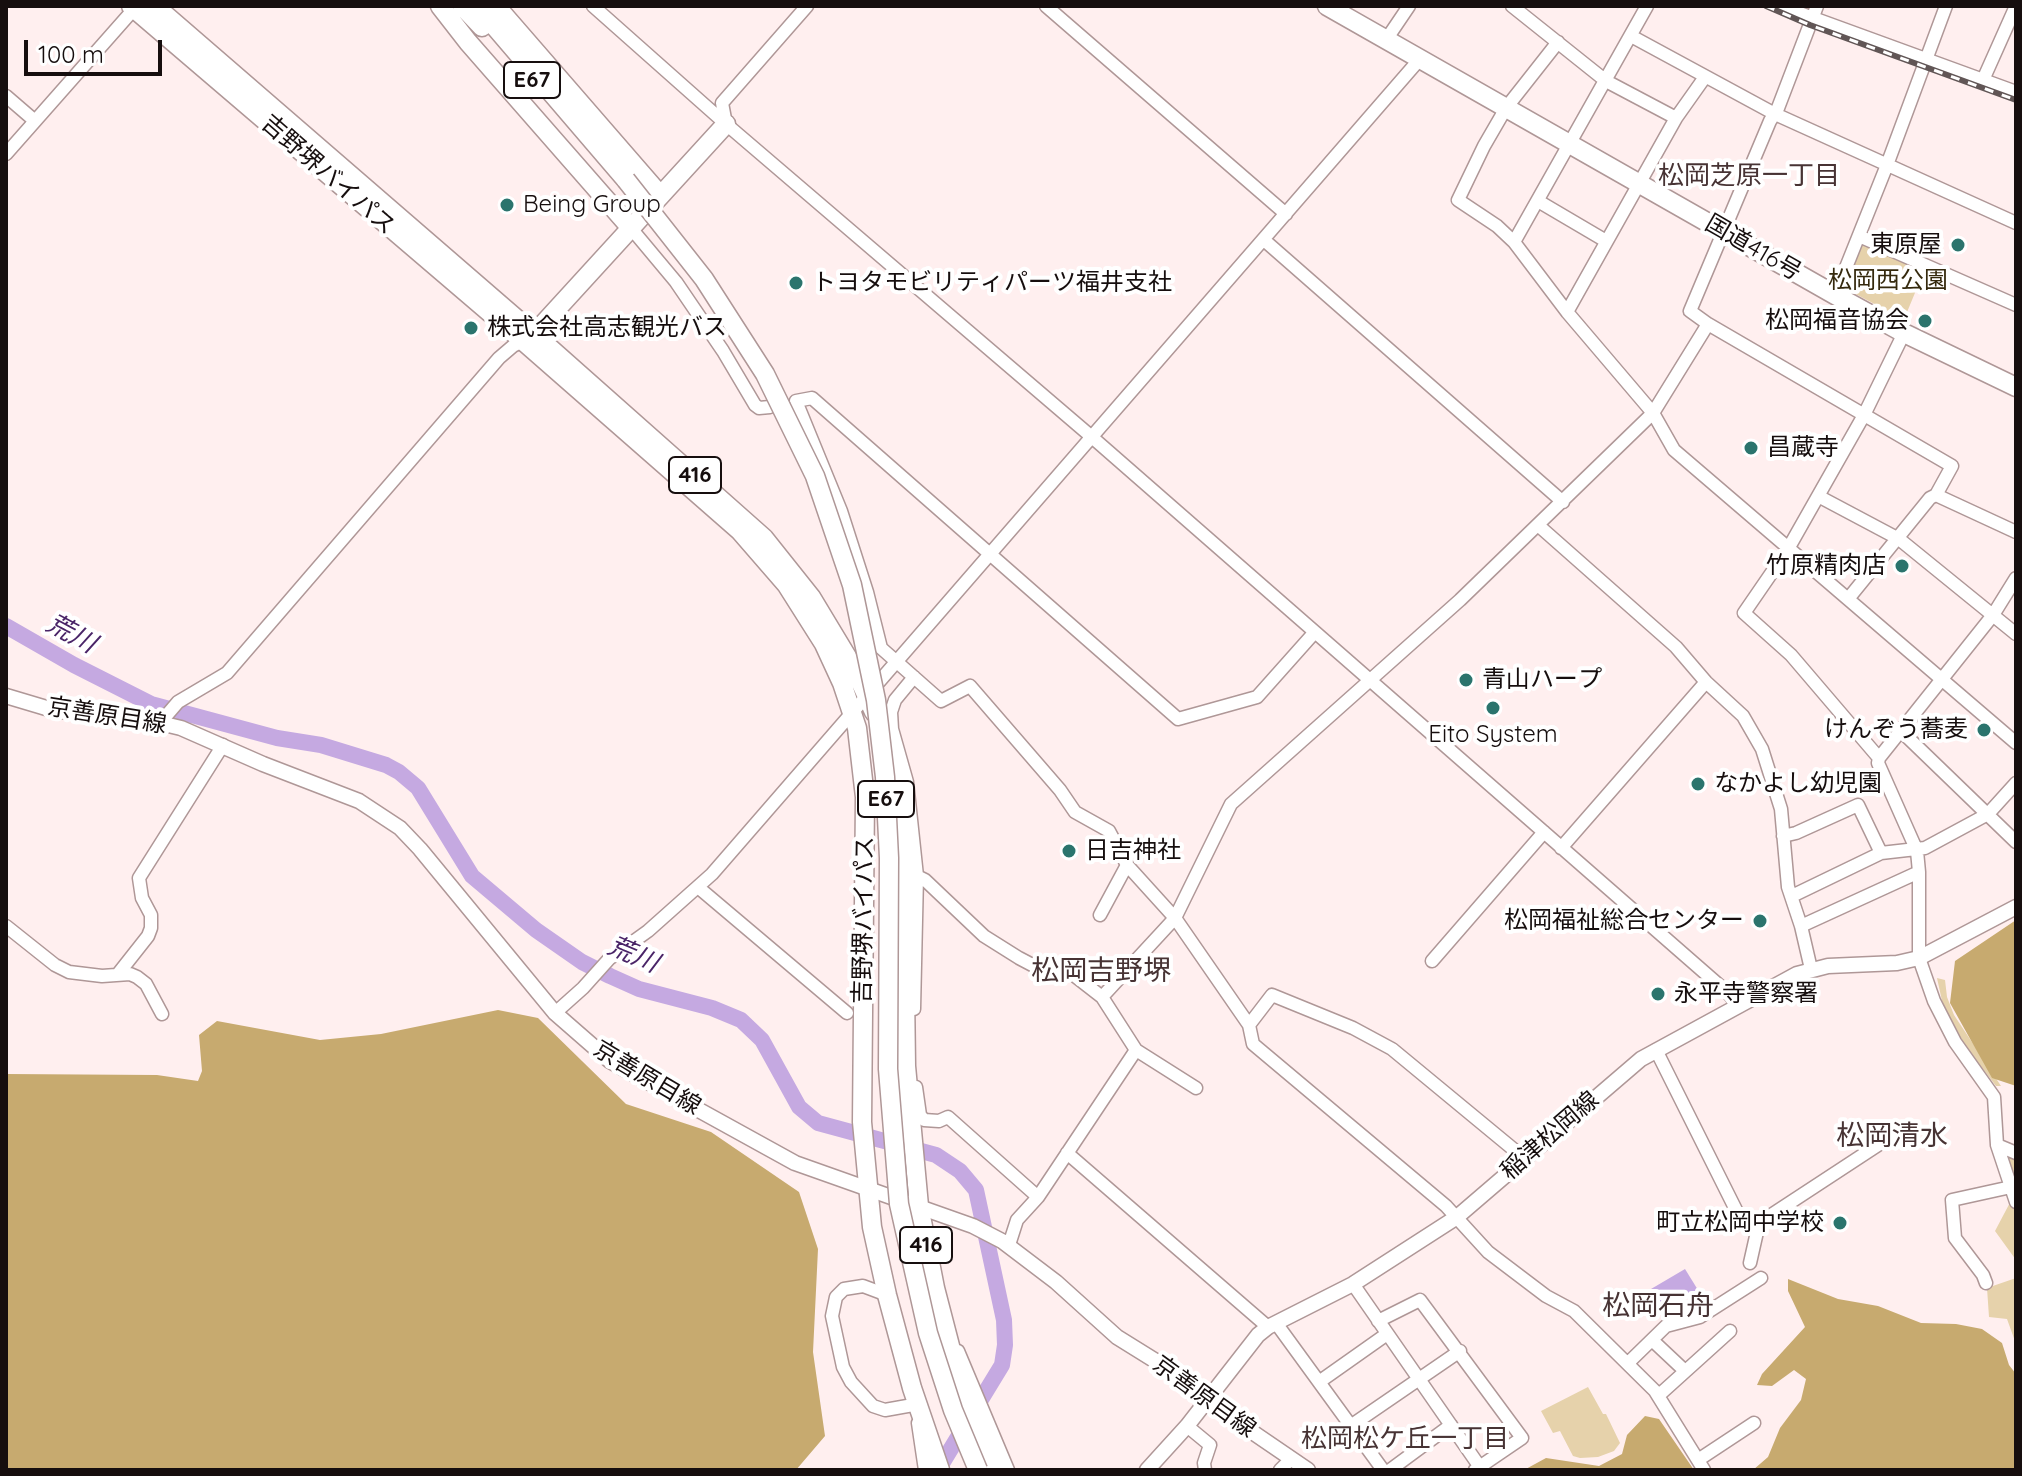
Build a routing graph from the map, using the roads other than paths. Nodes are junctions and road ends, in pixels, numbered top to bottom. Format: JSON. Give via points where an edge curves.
{"nodes":[{"id":1,"x":155,"y":6,"type":"edge"},
{"id":2,"x":440,"y":6,"type":"edge"},
{"id":3,"x":462,"y":6,"type":"edge"},
{"id":4,"x":477,"y":6,"type":"edge"},
{"id":5,"x":496,"y":6,"type":"edge"},
{"id":6,"x":593,"y":6,"type":"edge"},
{"id":7,"x":807,"y":6,"type":"edge"},
{"id":8,"x":1046,"y":6,"type":"edge"},
{"id":9,"x":1327,"y":6,"type":"edge"},
{"id":10,"x":1409,"y":6,"type":"edge"},
{"id":11,"x":1512,"y":6,"type":"edge"},
{"id":12,"x":1647,"y":6,"type":"edge"},
{"id":13,"x":1780,"y":6,"type":"edge"},
{"id":14,"x":1946,"y":6,"type":"edge"},
{"id":15,"x":2016,"y":6,"type":"edge"},
{"id":16,"x":135,"y":7,"type":"edge"},
{"id":17,"x":1815,"y":12,"type":"edge"},
{"id":18,"x":1631,"y":36,"type":"junction"},
{"id":19,"x":1386,"y":40,"type":"junction"},
{"id":20,"x":1558,"y":42,"type":"junction"},
{"id":21,"x":1925,"y":59,"type":"junction"},
{"id":22,"x":1419,"y":60,"type":"junction"},
{"id":23,"x":1705,"y":77,"type":"junction"},
{"id":24,"x":1983,"y":80,"type":"junction"},
{"id":25,"x":1606,"y":81,"type":"junction"},
{"id":26,"x":2016,"y":92,"type":"edge"},
{"id":27,"x":6,"y":96,"type":"edge"},
{"id":28,"x":1506,"y":108,"type":"junction"},
{"id":29,"x":1775,"y":114,"type":"junction"},
{"id":30,"x":1676,"y":118,"type":"junction"},
{"id":31,"x":35,"y":121,"type":"junction"},
{"id":32,"x":726,"y":124,"type":"junction"},
{"id":33,"x":1570,"y":144,"type":"junction"},
{"id":34,"x":6,"y":154,"type":"edge"},
{"id":35,"x":603,"y":154,"type":"junction"},
{"id":36,"x":1887,"y":165,"type":"junction"},
{"id":37,"x":1641,"y":184,"type":"junction"},
{"id":38,"x":660,"y":195,"type":"junction"},
{"id":39,"x":1538,"y":201,"type":"junction"},
{"id":40,"x":1286,"y":214,"type":"junction"},
{"id":41,"x":2016,"y":223,"type":"edge"},
{"id":42,"x":630,"y":227,"type":"junction"},
{"id":43,"x":1723,"y":231,"type":"junction"},
{"id":44,"x":1859,"y":236,"type":"junction"},
{"id":45,"x":1264,"y":240,"type":"junction"},
{"id":46,"x":1606,"y":241,"type":"junction"},
{"id":47,"x":1514,"y":242,"type":"junction"},
{"id":48,"x":1835,"y":295,"type":"junction"},
{"id":49,"x":2016,"y":305,"type":"edge"},
{"id":50,"x":1567,"y":312,"type":"junction"},
{"id":51,"x":1708,"y":324,"type":"junction"},
{"id":52,"x":1904,"y":333,"type":"junction"},
{"id":53,"x":528,"y":338,"type":"junction"},
{"id":54,"x":2016,"y":387,"type":"edge"},
{"id":55,"x":770,"y":407,"type":"dead end"},
{"id":56,"x":1653,"y":413,"type":"junction"},
{"id":57,"x":1864,"y":415,"type":"junction"},
{"id":58,"x":1093,"y":438,"type":"junction"},
{"id":59,"x":1936,"y":495,"type":"junction"},
{"id":60,"x":1818,"y":496,"type":"junction"},
{"id":61,"x":1563,"y":502,"type":"junction"},
{"id":62,"x":1539,"y":526,"type":"junction"},
{"id":63,"x":2016,"y":532,"type":"edge"},
{"id":64,"x":1899,"y":539,"type":"junction"},
{"id":65,"x":1788,"y":549,"type":"junction"},
{"id":66,"x":989,"y":555,"type":"junction"},
{"id":67,"x":2016,"y":578,"type":"edge"},
{"id":68,"x":1848,"y":599,"type":"junction"},
{"id":69,"x":1993,"y":615,"type":"junction"},
{"id":70,"x":1314,"y":633,"type":"junction"},
{"id":71,"x":2016,"y":634,"type":"edge"},
{"id":72,"x":896,"y":662,"type":"junction"},
{"id":73,"x":914,"y":677,"type":"junction"},
{"id":74,"x":1941,"y":679,"type":"junction"},
{"id":75,"x":1368,"y":680,"type":"junction"},
{"id":76,"x":1706,"y":682,"type":"junction"},
{"id":77,"x":867,"y":695,"type":"junction"},
{"id":78,"x":6,"y":696,"type":"edge"},
{"id":79,"x":852,"y":711,"type":"junction"},
{"id":80,"x":162,"y":720,"type":"junction"},
{"id":81,"x":1900,"y":730,"type":"junction"},
{"id":82,"x":2016,"y":743,"type":"edge"},
{"id":83,"x":223,"y":745,"type":"junction"},
{"id":84,"x":1879,"y":758,"type":"junction"},
{"id":85,"x":2016,"y":783,"type":"edge"},
{"id":86,"x":1988,"y":814,"type":"junction"},
{"id":87,"x":1544,"y":832,"type":"junction"},
{"id":88,"x":1783,"y":836,"type":"junction"},
{"id":89,"x":2016,"y":842,"type":"edge"},
{"id":90,"x":1561,"y":848,"type":"junction"},
{"id":91,"x":1917,"y":851,"type":"junction"},
{"id":92,"x":1881,"y":853,"type":"junction"},
{"id":93,"x":1127,"y":865,"type":"junction"},
{"id":94,"x":1919,"y":872,"type":"junction"},
{"id":95,"x":917,"y":876,"type":"junction"},
{"id":96,"x":699,"y":888,"type":"junction"},
{"id":97,"x":1792,"y":896,"type":"junction"},
{"id":98,"x":2016,"y":907,"type":"edge"},
{"id":99,"x":1100,"y":915,"type":"dead end"},
{"id":100,"x":1175,"y":918,"type":"junction"},
{"id":101,"x":6,"y":926,"type":"edge"},
{"id":102,"x":1801,"y":926,"type":"junction"},
{"id":103,"x":1919,"y":958,"type":"junction"},
{"id":104,"x":1432,"y":961,"type":"dead end"},
{"id":105,"x":1811,"y":969,"type":"junction"},
{"id":106,"x":118,"y":974,"type":"junction"},
{"id":107,"x":1102,"y":997,"type":"junction"},
{"id":108,"x":1737,"y":1004,"type":"junction"},
{"id":109,"x":555,"y":1013,"type":"junction"},
{"id":110,"x":847,"y":1013,"type":"dead end"},
{"id":111,"x":162,"y":1014,"type":"dead end"},
{"id":112,"x":1249,"y":1025,"type":"junction"},
{"id":113,"x":1136,"y":1050,"type":"junction"},
{"id":114,"x":1656,"y":1050,"type":"junction"},
{"id":115,"x":1196,"y":1088,"type":"dead end"},
{"id":116,"x":1878,"y":1145,"type":"dead end"},
{"id":117,"x":1997,"y":1145,"type":"junction"},
{"id":118,"x":1067,"y":1153,"type":"junction"},
{"id":119,"x":2016,"y":1153,"type":"edge"},
{"id":120,"x":1524,"y":1158,"type":"junction"},
{"id":121,"x":2011,"y":1187,"type":"junction"},
{"id":122,"x":867,"y":1188,"type":"junction"},
{"id":123,"x":1038,"y":1197,"type":"junction"},
{"id":124,"x":2016,"y":1202,"type":"edge"},
{"id":125,"x":919,"y":1206,"type":"junction"},
{"id":126,"x":1457,"y":1217,"type":"junction"},
{"id":127,"x":1759,"y":1223,"type":"junction"},
{"id":128,"x":1009,"y":1245,"type":"junction"},
{"id":129,"x":1750,"y":1263,"type":"dead end"},
{"id":130,"x":1761,"y":1278,"type":"dead end"},
{"id":131,"x":1986,"y":1283,"type":"dead end"},
{"id":132,"x":1353,"y":1284,"type":"junction"},
{"id":133,"x":887,"y":1295,"type":"junction"},
{"id":134,"x":1378,"y":1321,"type":"junction"},
{"id":135,"x":1272,"y":1325,"type":"junction"},
{"id":136,"x":1730,"y":1331,"type":"dead end"},
{"id":137,"x":1387,"y":1334,"type":"junction"},
{"id":138,"x":1652,"y":1340,"type":"junction"},
{"id":139,"x":1460,"y":1351,"type":"junction"},
{"id":140,"x":1628,"y":1363,"type":"junction"},
{"id":141,"x":1685,"y":1371,"type":"junction"},
{"id":142,"x":1419,"y":1379,"type":"junction"},
{"id":143,"x":1319,"y":1382,"type":"junction"},
{"id":144,"x":969,"y":1389,"type":"junction"},
{"id":145,"x":913,"y":1396,"type":"junction"},
{"id":146,"x":1658,"y":1396,"type":"junction"},
{"id":147,"x":1209,"y":1399,"type":"junction"},
{"id":148,"x":1754,"y":1423,"type":"dead end"},
{"id":149,"x":1352,"y":1425,"type":"junction"},
{"id":150,"x":1451,"y":1425,"type":"junction"},
{"id":151,"x":1187,"y":1426,"type":"junction"},
{"id":152,"x":926,"y":1459,"type":"edge"},
{"id":153,"x":1291,"y":1459,"type":"junction"},
{"id":154,"x":1701,"y":1465,"type":"edge"},
{"id":155,"x":1479,"y":1469,"type":"edge"},
{"id":156,"x":940,"y":1470,"type":"edge"},
{"id":157,"x":978,"y":1470,"type":"edge"},
{"id":158,"x":997,"y":1470,"type":"edge"},
{"id":159,"x":1008,"y":1470,"type":"edge"},
{"id":160,"x":1147,"y":1470,"type":"edge"},
{"id":161,"x":1205,"y":1470,"type":"edge"},
{"id":162,"x":1280,"y":1470,"type":"edge"},
{"id":163,"x":1308,"y":1470,"type":"edge"},
{"id":164,"x":1383,"y":1470,"type":"edge"},
{"id":165,"x":1390,"y":1470,"type":"edge"}],
"edges":[{"from":1,"to":53,"type":"highway","name":"吉野堺バイパス","number":"416"},
{"from":2,"to":42,"type":"highway"},
{"from":3,"to":35,"type":"highway","number":"E67"},
{"from":4,"to":35,"type":"highway","number":"E67"},
{"from":5,"to":38,"type":"highway"},
{"from":6,"to":32,"type":"street"},
{"from":7,"to":32,"type":"street","via":[[723,101]]},
{"from":8,"to":40,"type":"street"},
{"from":9,"to":19,"type":"highway","name":"国道416号"},
{"from":10,"to":19,"type":"street"},
{"from":11,"to":20,"type":"street"},
{"from":12,"to":18,"type":"street"},
{"from":13,"to":17,"type":"street"},
{"from":14,"to":21,"type":"street"},
{"from":15,"to":24,"type":"street"},
{"from":16,"to":31,"type":"street"},
{"from":16,"to":53,"type":"highway","name":"吉野堺バイパス","number":"416"},
{"from":17,"to":21,"type":"street"},
{"from":17,"to":29,"type":"street"},
{"from":18,"to":23,"type":"street"},
{"from":18,"to":25,"type":"street"},
{"from":19,"to":22,"type":"highway","name":"国道416号"},
{"from":20,"to":25,"type":"street"},
{"from":20,"to":28,"type":"street"},
{"from":21,"to":24,"type":"street"},
{"from":21,"to":36,"type":"street"},
{"from":22,"to":28,"type":"highway","name":"国道416号"},
{"from":22,"to":40,"type":"street"},
{"from":23,"to":29,"type":"street"},
{"from":23,"to":30,"type":"street"},
{"from":24,"to":26,"type":"street"},
{"from":25,"to":30,"type":"street"},
{"from":25,"to":33,"type":"street"},
{"from":27,"to":31,"type":"street"},
{"from":28,"to":33,"type":"highway","name":"国道416号"},
{"from":28,"to":47,"type":"street","via":[[1458,200]]},
{"from":29,"to":36,"type":"street"},
{"from":29,"to":43,"type":"street"},
{"from":30,"to":37,"type":"street"},
{"from":31,"to":34,"type":"street"},
{"from":32,"to":38,"type":"highway"},
{"from":32,"to":58,"type":"street"},
{"from":33,"to":37,"type":"highway","name":"国道416号"},
{"from":33,"to":39,"type":"street"},
{"from":35,"to":157,"type":"highway","number":"E67","bridge":true,"via":[[704,279],[765,374],[815,476],[852,585],[874,687],[885,777],[888,1069],[899,1204],[928,1333]]},
{"from":36,"to":41,"type":"street"},
{"from":36,"to":44,"type":"street"},
{"from":37,"to":43,"type":"highway","name":"国道416号"},
{"from":37,"to":46,"type":"street"},
{"from":38,"to":42,"type":"highway"},
{"from":39,"to":46,"type":"street"},
{"from":39,"to":47,"type":"street"},
{"from":40,"to":45,"type":"street"},
{"from":42,"to":53,"type":"highway"},
{"from":42,"to":55,"type":"street","via":[[676,282],[755,405]]},
{"from":43,"to":48,"type":"highway","name":"国道416号"},
{"from":43,"to":51,"type":"street","via":[[1690,311]]},
{"from":44,"to":48,"type":"street"},
{"from":44,"to":49,"type":"street"},
{"from":45,"to":58,"type":"street"},
{"from":45,"to":61,"type":"street"},
{"from":46,"to":50,"type":"street"},
{"from":47,"to":50,"type":"street"},
{"from":48,"to":52,"type":"highway","name":"国道416号"},
{"from":50,"to":56,"type":"street"},
{"from":51,"to":56,"type":"street"},
{"from":51,"to":57,"type":"street"},
{"from":52,"to":54,"type":"highway","name":"国道416号"},
{"from":52,"to":57,"type":"street"},
{"from":53,"to":77,"type":"highway","name":"吉野堺バイパス","number":"416","via":[[764,538],[811,597]]},
{"from":53,"to":79,"type":"highway","name":"吉野堺バイパス","number":"416","via":[[756,548],[817,631]]},
{"from":53,"to":80,"type":"street","via":[[499,358],[227,673],[178,702]]},
{"from":56,"to":61,"type":"street"},
{"from":56,"to":65,"type":"street","via":[[1674,450]]},
{"from":57,"to":59,"type":"street","via":[[1952,466]]},
{"from":57,"to":60,"type":"street"},
{"from":58,"to":66,"type":"street"},
{"from":58,"to":70,"type":"street"},
{"from":59,"to":63,"type":"street"},
{"from":59,"to":64,"type":"street"},
{"from":60,"to":64,"type":"street"},
{"from":60,"to":65,"type":"street"},
{"from":61,"to":62,"type":"street"},
{"from":62,"to":75,"type":"street"},
{"from":62,"to":76,"type":"street","via":[[1676,647]]},
{"from":64,"to":68,"type":"street"},
{"from":64,"to":69,"type":"street"},
{"from":65,"to":68,"type":"street"},
{"from":65,"to":84,"type":"street","via":[[1744,613],[1791,655]]},
{"from":66,"to":70,"type":"street","via":[[1178,719],[1257,697]]},
{"from":66,"to":72,"type":"street"},
{"from":66,"to":72,"type":"street","via":[[812,398],[791,402],[841,511],[881,648]]},
{"from":67,"to":69,"type":"street"},
{"from":68,"to":74,"type":"street"},
{"from":69,"to":71,"type":"street"},
{"from":69,"to":74,"type":"street"},
{"from":70,"to":75,"type":"street"},
{"from":72,"to":73,"type":"street"},
{"from":72,"to":77,"type":"street"},
{"from":73,"to":93,"type":"street","via":[[941,701],[970,686],[1075,812],[1109,831]]},
{"from":73,"to":95,"type":"street","via":[[895,700],[891,720],[907,782]]},
{"from":74,"to":81,"type":"street"},
{"from":74,"to":82,"type":"street"},
{"from":75,"to":87,"type":"street"},
{"from":75,"to":100,"type":"street","via":[[1231,803]]},
{"from":76,"to":88,"type":"street","via":[[1743,716],[1762,749],[1781,809]]},
{"from":76,"to":90,"type":"street"},
{"from":77,"to":79,"type":"street"},
{"from":77,"to":125,"type":"highway","name":"吉野堺バイパス","number":"416","via":[[894,781],[903,839],[905,1042]]},
{"from":78,"to":80,"type":"main road","name":"京善原目線","via":[[53,710]]},
{"from":79,"to":96,"type":"street"},
{"from":79,"to":122,"type":"highway","name":"吉野堺バイパス","number":"416","via":[[866,812],[862,1122]]},
{"from":80,"to":83,"type":"main road","name":"京善原目線"},
{"from":81,"to":84,"type":"street"},
{"from":81,"to":86,"type":"street"},
{"from":83,"to":106,"type":"street","via":[[139,878],[151,928]]},
{"from":83,"to":109,"type":"main road","name":"京善原目線","via":[[359,801],[400,828]]},
{"from":84,"to":91,"type":"street"},
{"from":85,"to":86,"type":"street"},
{"from":86,"to":89,"type":"street"},
{"from":86,"to":91,"type":"street"},
{"from":87,"to":90,"type":"street"},
{"from":87,"to":104,"type":"street"},
{"from":88,"to":92,"type":"street","via":[[1858,805]]},
{"from":88,"to":97,"type":"street"},
{"from":90,"to":108,"type":"street"},
{"from":91,"to":92,"type":"street"},
{"from":91,"to":94,"type":"street"},
{"from":92,"to":97,"type":"street"},
{"from":93,"to":99,"type":"street"},
{"from":93,"to":100,"type":"street"},
{"from":94,"to":102,"type":"street"},
{"from":94,"to":103,"type":"street"},
{"from":95,"to":107,"type":"street","via":[[984,936],[1038,968],[1066,969]]},
{"from":95,"to":123,"type":"street","via":[[911,1010],[920,1115],[930,1122],[948,1117]]},
{"from":96,"to":109,"type":"street","via":[[609,959]]},
{"from":96,"to":110,"type":"street"},
{"from":97,"to":102,"type":"street"},
{"from":98,"to":103,"type":"main road","name":"稲津松岡線"},
{"from":100,"to":107,"type":"street"},
{"from":100,"to":112,"type":"street"},
{"from":101,"to":106,"type":"street","via":[[69,972]]},
{"from":102,"to":105,"type":"street"},
{"from":103,"to":105,"type":"main road","name":"稲津松岡線"},
{"from":103,"to":117,"type":"street","via":[[1955,1042],[1994,1097]]},
{"from":105,"to":108,"type":"main road","name":"稲津松岡線"},
{"from":106,"to":111,"type":"street","via":[[130,974],[146,984]]},
{"from":107,"to":113,"type":"street"},
{"from":108,"to":114,"type":"main road","name":"稲津松岡線"},
{"from":109,"to":122,"type":"main road","name":"京善原目線","via":[[610,1061],[801,1166]]},
{"from":112,"to":120,"type":"street","via":[[1272,995],[1353,1028],[1392,1049]]},
{"from":112,"to":126,"type":"street","via":[[1253,1044]]},
{"from":113,"to":115,"type":"street"},
{"from":113,"to":118,"type":"street"},
{"from":114,"to":120,"type":"main road","name":"稲津松岡線"},
{"from":114,"to":127,"type":"street","via":[[1741,1220]]},
{"from":116,"to":127,"type":"street"},
{"from":117,"to":119,"type":"street"},
{"from":117,"to":121,"type":"street"},
{"from":118,"to":123,"type":"street"},
{"from":118,"to":135,"type":"street"},
{"from":120,"to":126,"type":"main road","name":"稲津松岡線"},
{"from":121,"to":124,"type":"street"},
{"from":121,"to":131,"type":"street","via":[[1952,1200],[1955,1238]]},
{"from":122,"to":125,"type":"main road","name":"京善原目線"},
{"from":122,"to":133,"type":"highway","name":"吉野堺バイパス","number":"416"},
{"from":123,"to":128,"type":"street","via":[[1017,1220]]},
{"from":125,"to":128,"type":"main road","name":"京善原目線"},
{"from":125,"to":144,"type":"highway","name":"吉野堺バイパス","number":"416","via":[[956,1369]]},
{"from":126,"to":132,"type":"main road","name":"稲津松岡線"},
{"from":126,"to":140,"type":"street","via":[[1488,1252],[1574,1311]]},
{"from":127,"to":129,"type":"street"},
{"from":128,"to":147,"type":"main road","name":"京善原目線","via":[[1117,1337]]},
{"from":130,"to":138,"type":"street","via":[[1700,1317],[1666,1326]]},
{"from":132,"to":134,"type":"street"},
{"from":132,"to":135,"type":"main road","name":"稲津松岡線"},
{"from":133,"to":145,"type":"highway","name":"吉野堺バイパス","number":"416"},
{"from":133,"to":145,"type":"street","via":[[867,1286],[850,1287],[832,1307],[846,1373],[873,1406],[885,1410]]},
{"from":134,"to":137,"type":"street"},
{"from":134,"to":139,"type":"street","via":[[1420,1300]]},
{"from":135,"to":143,"type":"street"},
{"from":135,"to":147,"type":"main road","name":"稲津松岡線","via":[[1235,1362]]},
{"from":136,"to":141,"type":"street"},
{"from":137,"to":142,"type":"street"},
{"from":137,"to":143,"type":"street"},
{"from":138,"to":140,"type":"street"},
{"from":138,"to":141,"type":"street"},
{"from":139,"to":142,"type":"street"},
{"from":139,"to":155,"type":"street","via":[[1522,1438]]},
{"from":140,"to":146,"type":"street"},
{"from":141,"to":146,"type":"street"},
{"from":142,"to":149,"type":"street"},
{"from":142,"to":150,"type":"street"},
{"from":143,"to":149,"type":"street"},
{"from":144,"to":158,"type":"highway","name":"吉野堺バイパス"},
{"from":144,"to":159,"type":"street"},
{"from":145,"to":152,"type":"highway","name":"吉野堺バイパス"},
{"from":146,"to":154,"type":"street"},
{"from":147,"to":151,"type":"main road","name":"稲津松岡線"},
{"from":147,"to":153,"type":"main road","name":"京善原目線"},
{"from":148,"to":154,"type":"street"},
{"from":149,"to":164,"type":"street"},
{"from":150,"to":155,"type":"street"},
{"from":150,"to":165,"type":"street"},
{"from":151,"to":160,"type":"main road","name":"稲津松岡線"},
{"from":151,"to":161,"type":"street","via":[[1210,1445]]},
{"from":152,"to":156,"type":"highway","name":"吉野堺バイパス"},
{"from":153,"to":162,"type":"street"},
{"from":153,"to":163,"type":"main road","name":"京善原目線"}]}
